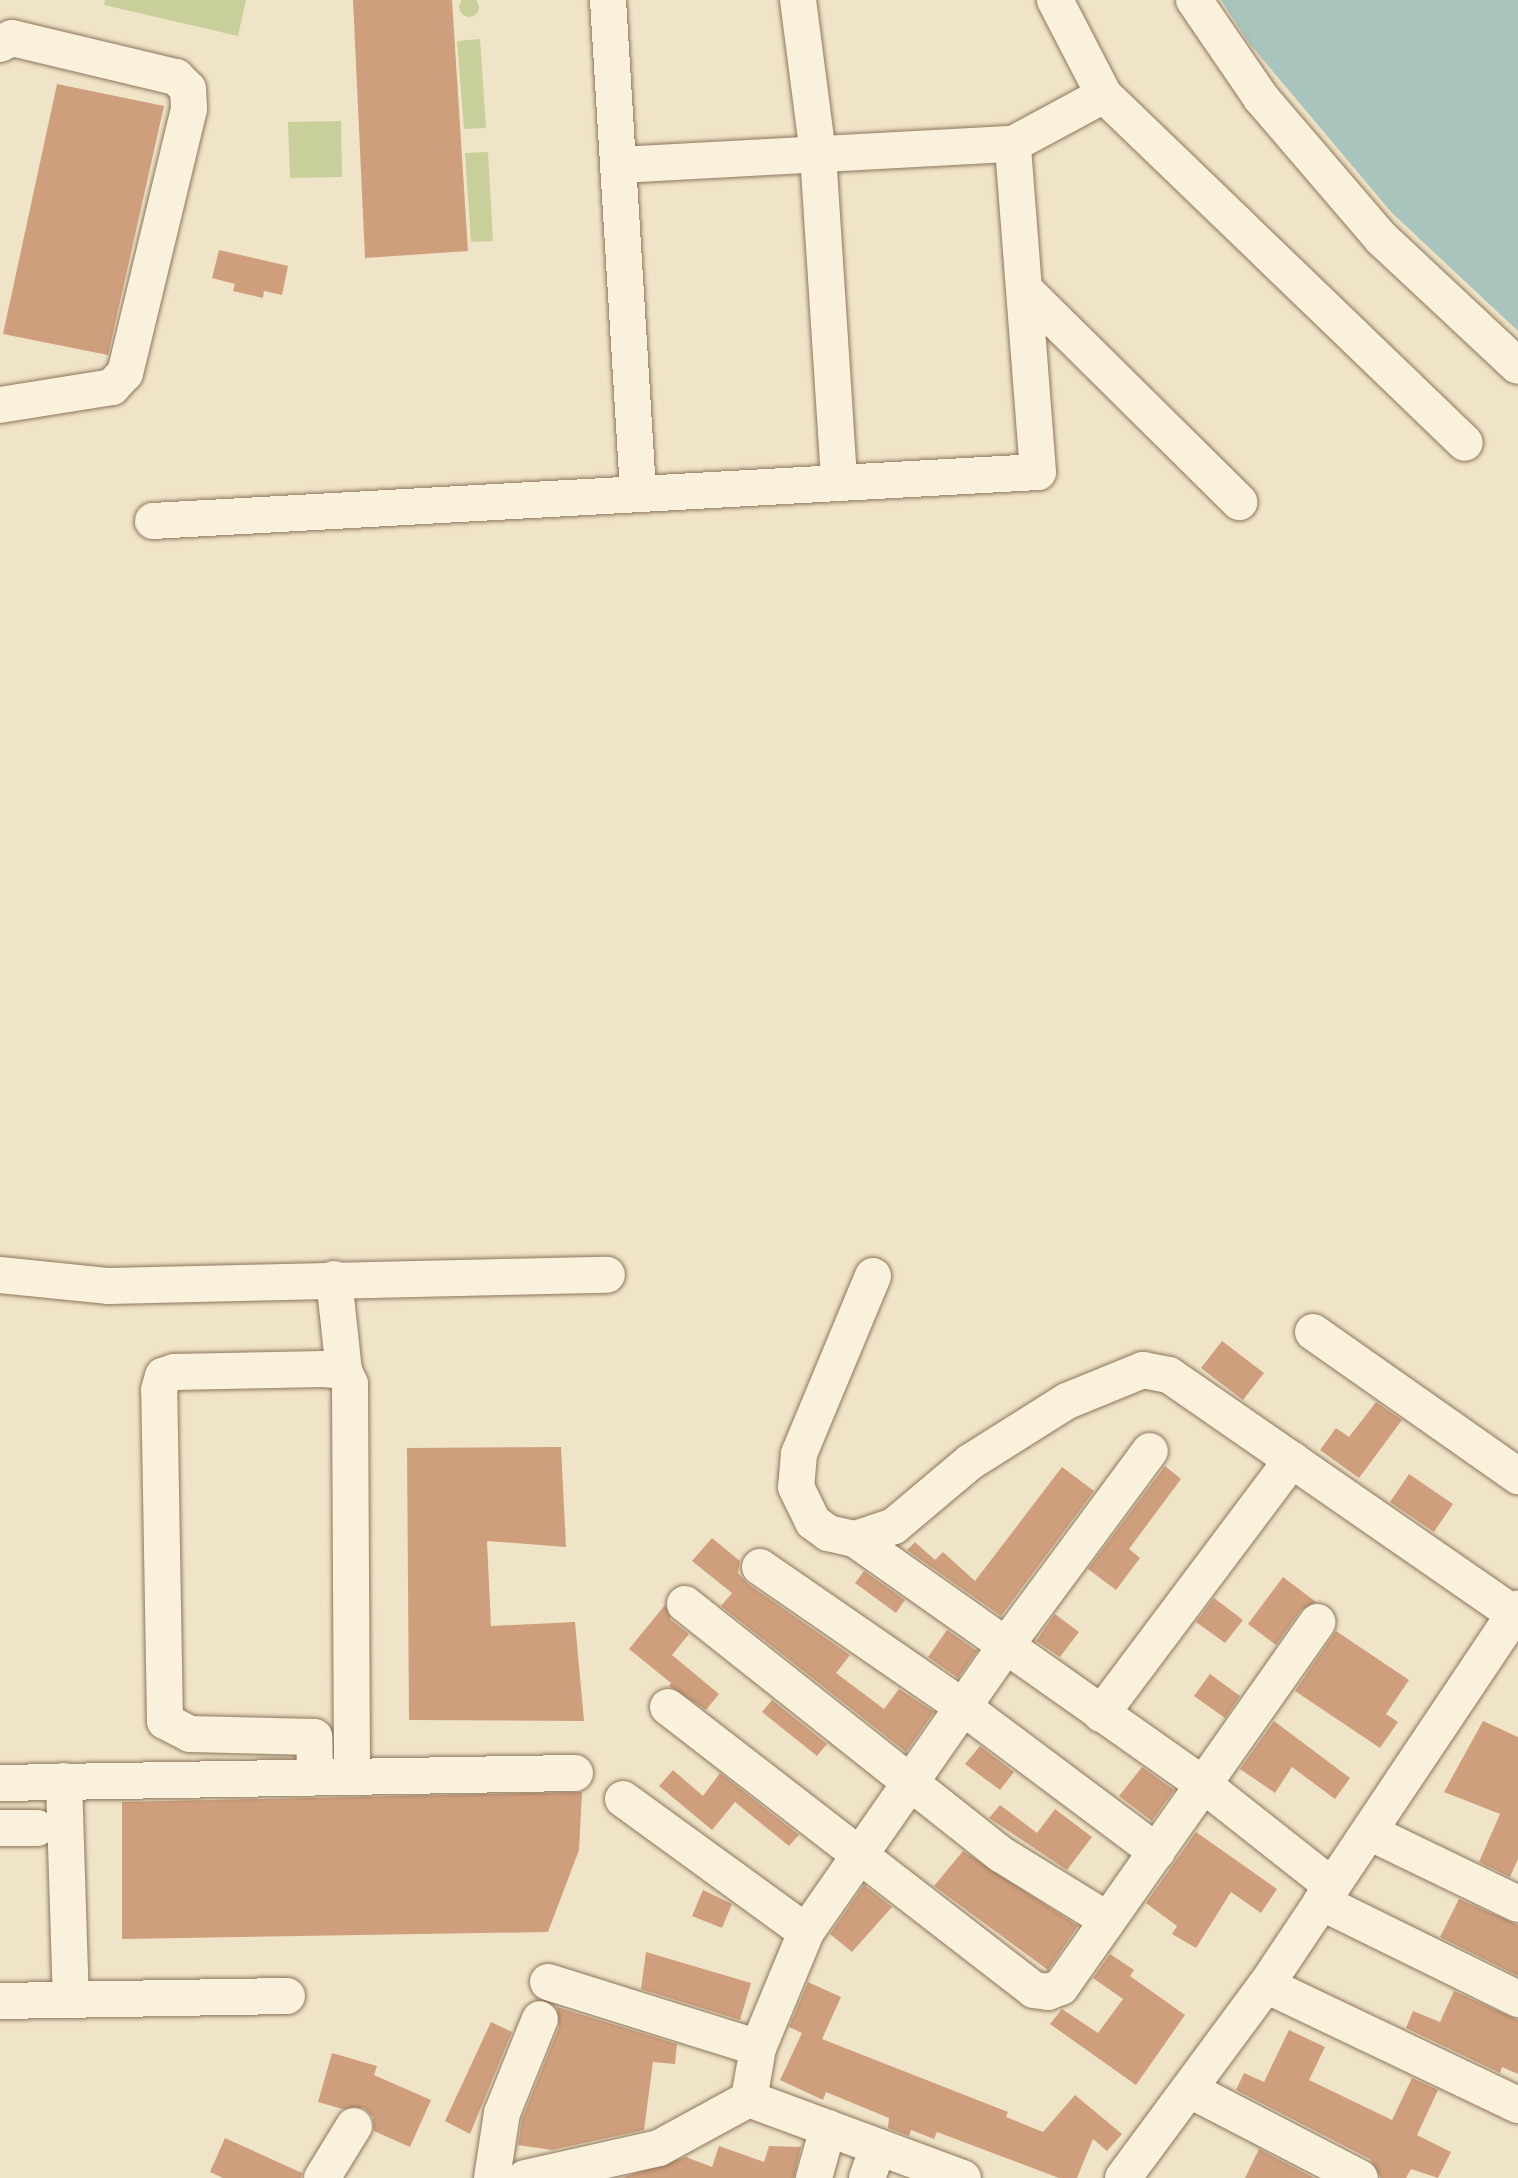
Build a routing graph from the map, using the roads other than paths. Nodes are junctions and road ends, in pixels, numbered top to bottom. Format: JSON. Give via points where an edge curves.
{"nodes":[{"id":1,"x":608,"y":0,"type":"edge"},
{"id":2,"x":798,"y":0,"type":"edge"},
{"id":3,"x":1055,"y":0,"type":"edge"},
{"id":4,"x":1194,"y":0,"type":"edge"},
{"id":5,"x":0,"y":44,"type":"edge"},
{"id":6,"x":1104,"y":95,"type":"junction"},
{"id":7,"x":1013,"y":144,"type":"junction"},
{"id":8,"x":818,"y":154,"type":"junction"},
{"id":9,"x":619,"y":165,"type":"junction"},
{"id":10,"x":1024,"y":289,"type":"junction"},
{"id":11,"x":1518,"y":366,"type":"edge"},
{"id":12,"x":0,"y":405,"type":"edge"},
{"id":13,"x":1465,"y":443,"type":"dead end"},
{"id":14,"x":839,"y":483,"type":"junction"},
{"id":15,"x":638,"y":494,"type":"junction"},
{"id":16,"x":1239,"y":502,"type":"dead end"},
{"id":17,"x":153,"y":521,"type":"dead end"},
{"id":18,"x":0,"y":1275,"type":"edge"},
{"id":19,"x":607,"y":1275,"type":"dead end"},
{"id":20,"x":873,"y":1276,"type":"dead end"},
{"id":21,"x":334,"y":1279,"type":"junction"},
{"id":22,"x":1313,"y":1332,"type":"dead end"},
{"id":23,"x":344,"y":1371,"type":"junction"},
{"id":24,"x":1150,"y":1451,"type":"dead end"},
{"id":25,"x":1292,"y":1460,"type":"junction"},
{"id":26,"x":1518,"y":1476,"type":"edge"},
{"id":27,"x":855,"y":1539,"type":"junction"},
{"id":28,"x":760,"y":1567,"type":"dead end"},
{"id":29,"x":685,"y":1604,"type":"dead end"},
{"id":30,"x":1516,"y":1611,"type":"edge"},
{"id":31,"x":1318,"y":1622,"type":"dead end"},
{"id":32,"x":1007,"y":1644,"type":"junction"},
{"id":33,"x":668,"y":1707,"type":"dead end"},
{"id":34,"x":963,"y":1707,"type":"junction"},
{"id":35,"x":1101,"y":1714,"type":"junction"},
{"id":36,"x":332,"y":1736,"type":"junction"},
{"id":37,"x":575,"y":1773,"type":"dead end"},
{"id":38,"x":352,"y":1775,"type":"junction"},
{"id":39,"x":315,"y":1776,"type":"junction"},
{"id":40,"x":64,"y":1781,"type":"junction"},
{"id":41,"x":0,"y":1783,"type":"edge"},
{"id":42,"x":910,"y":1783,"type":"junction"},
{"id":43,"x":1204,"y":1785,"type":"junction"},
{"id":44,"x":623,"y":1799,"type":"dead end"},
{"id":45,"x":0,"y":1828,"type":"edge"},
{"id":46,"x":37,"y":1828,"type":"dead end"},
{"id":47,"x":1369,"y":1832,"type":"junction"},
{"id":48,"x":1157,"y":1852,"type":"junction"},
{"id":49,"x":861,"y":1854,"type":"junction"},
{"id":50,"x":1327,"y":1894,"type":"junction"},
{"id":51,"x":1518,"y":1904,"type":"edge"},
{"id":52,"x":1106,"y":1919,"type":"junction"},
{"id":53,"x":806,"y":1932,"type":"junction"},
{"id":54,"x":548,"y":1982,"type":"dead end"},
{"id":55,"x":1266,"y":1985,"type":"junction"},
{"id":56,"x":287,"y":1996,"type":"dead end"},
{"id":57,"x":1518,"y":1999,"type":"edge"},
{"id":58,"x":71,"y":2000,"type":"junction"},
{"id":59,"x":0,"y":2001,"type":"edge"},
{"id":60,"x":540,"y":2019,"type":"dead end"},
{"id":61,"x":758,"y":2048,"type":"junction"},
{"id":62,"x":1192,"y":2091,"type":"junction"},
{"id":63,"x":749,"y":2099,"type":"junction"},
{"id":64,"x":1518,"y":2105,"type":"edge"},
{"id":65,"x":354,"y":2126,"type":"dead end"},
{"id":66,"x":828,"y":2128,"type":"junction"},
{"id":67,"x":872,"y":2162,"type":"edge"},
{"id":68,"x":652,"y":2163,"type":"edge"},
{"id":69,"x":940,"y":2174,"type":"edge"},
{"id":70,"x":1136,"y":2174,"type":"edge"},
{"id":71,"x":330,"y":2175,"type":"edge"},
{"id":72,"x":492,"y":2178,"type":"edge"},
{"id":73,"x":525,"y":2178,"type":"edge"},
{"id":74,"x":814,"y":2178,"type":"edge"},
{"id":75,"x":1360,"y":2178,"type":"edge"}],
"edges":[{"from":1,"to":9,"type":"street"},
{"from":2,"to":8,"type":"street"},
{"from":3,"to":6,"type":"street"},
{"from":4,"to":11,"type":"street","via":[[1261,98],[1381,238]]},
{"from":5,"to":12,"type":"street","via":[[12,38],[176,77],[188,89],[189,109],[125,373],[112,387]]},
{"from":6,"to":7,"type":"street"},
{"from":6,"to":13,"type":"street"},
{"from":7,"to":8,"type":"street"},
{"from":7,"to":10,"type":"street"},
{"from":8,"to":9,"type":"street"},
{"from":8,"to":14,"type":"street"},
{"from":9,"to":15,"type":"street"},
{"from":10,"to":14,"type":"street","via":[[1038,472]]},
{"from":10,"to":16,"type":"street"},
{"from":14,"to":15,"type":"street"},
{"from":15,"to":17,"type":"street"},
{"from":18,"to":21,"type":"street","via":[[109,1286]]},
{"from":19,"to":21,"type":"street"},
{"from":20,"to":27,"type":"street","via":[[799,1454],[796,1487],[813,1522],[828,1533]]},
{"from":21,"to":23,"type":"street"},
{"from":22,"to":26,"type":"street"},
{"from":23,"to":36,"type":"street","via":[[350,1384],[355,1710]]},
{"from":23,"to":36,"type":"street","via":[[174,1372],[163,1376],[159,1390],[165,1721],[190,1734]]},
{"from":24,"to":32,"type":"street"},
{"from":25,"to":27,"type":"street","via":[[1169,1375],[1143,1370],[1067,1401],[970,1462],[894,1526]]},
{"from":25,"to":30,"type":"street"},
{"from":25,"to":35,"type":"street"},
{"from":27,"to":32,"type":"street"},
{"from":28,"to":34,"type":"street"},
{"from":29,"to":42,"type":"street"},
{"from":30,"to":47,"type":"street"},
{"from":31,"to":43,"type":"street"},
{"from":32,"to":34,"type":"street"},
{"from":32,"to":35,"type":"street"},
{"from":33,"to":49,"type":"street"},
{"from":34,"to":42,"type":"street"},
{"from":34,"to":48,"type":"street"},
{"from":35,"to":43,"type":"street"},
{"from":36,"to":38,"type":"street"},
{"from":36,"to":39,"type":"street"},
{"from":37,"to":38,"type":"street"},
{"from":38,"to":39,"type":"street"},
{"from":39,"to":40,"type":"street"},
{"from":40,"to":41,"type":"street"},
{"from":40,"to":58,"type":"street"},
{"from":42,"to":49,"type":"street"},
{"from":42,"to":52,"type":"street","via":[[1002,1855]]},
{"from":43,"to":48,"type":"street"},
{"from":43,"to":50,"type":"street"},
{"from":44,"to":53,"type":"street"},
{"from":45,"to":46,"type":"street"},
{"from":47,"to":50,"type":"street"},
{"from":47,"to":51,"type":"street"},
{"from":48,"to":52,"type":"street"},
{"from":49,"to":52,"type":"street","via":[[1034,1990],[1061,1987]]},
{"from":49,"to":53,"type":"street"},
{"from":50,"to":55,"type":"street"},
{"from":50,"to":57,"type":"street"},
{"from":53,"to":61,"type":"street"},
{"from":54,"to":61,"type":"street"},
{"from":55,"to":62,"type":"street"},
{"from":55,"to":64,"type":"street"},
{"from":56,"to":58,"type":"street"},
{"from":58,"to":59,"type":"street"},
{"from":60,"to":72,"type":"street","via":[[502,2113]]},
{"from":61,"to":63,"type":"street"},
{"from":62,"to":70,"type":"street"},
{"from":62,"to":75,"type":"street"},
{"from":63,"to":66,"type":"street"},
{"from":63,"to":68,"type":"street"},
{"from":65,"to":71,"type":"street"},
{"from":66,"to":67,"type":"street"},
{"from":66,"to":74,"type":"street"},
{"from":67,"to":69,"type":"street"},
{"from":68,"to":73,"type":"street"}]}
